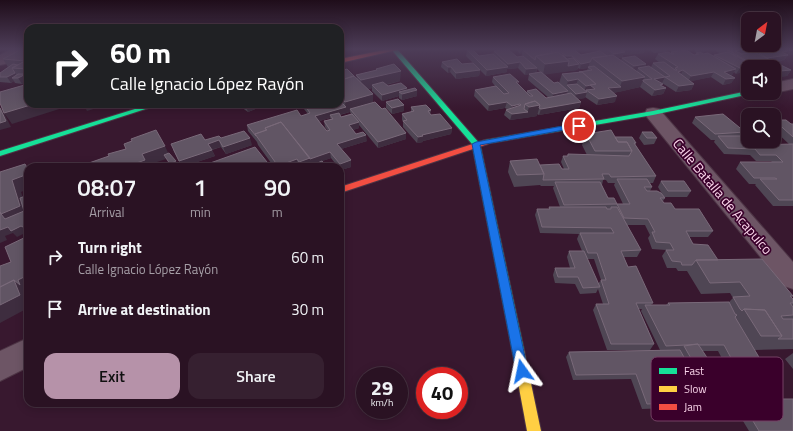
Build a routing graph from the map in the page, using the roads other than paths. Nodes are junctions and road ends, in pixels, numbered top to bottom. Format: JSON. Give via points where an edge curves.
{"nodes":[{"id":1,"x":413,"y":69,"type":"edge"},
{"id":2,"x":793,"y":84,"type":"edge"},
{"id":3,"x":781,"y":87,"type":"edge"},
{"id":4,"x":741,"y":94,"type":"edge"},
{"id":5,"x":145,"y":108,"type":"edge"},
{"id":6,"x":653,"y":112,"type":"junction"},
{"id":7,"x":476,"y":144,"type":"junction"},
{"id":8,"x":0,"y":154,"type":"edge"},
{"id":9,"x":344,"y":189,"type":"edge"},
{"id":10,"x":793,"y":279,"type":"edge"},
{"id":11,"x":24,"y":353,"type":"edge"},
{"id":12,"x":0,"y":367,"type":"edge"},
{"id":13,"x":534,"y":431,"type":"edge"}],
"edges":[{"from":1,"to":7,"type":"street"},
{"from":2,"to":3,"type":"street"},
{"from":4,"to":6,"type":"street"},
{"from":5,"to":8,"type":"street"},
{"from":6,"to":7,"type":"street"},
{"from":6,"to":10,"type":"street","name":"Calle Batalla de Acapulco"},
{"from":7,"to":9,"type":"street"},
{"from":7,"to":13,"type":"street"},
{"from":11,"to":12,"type":"street"}]}
